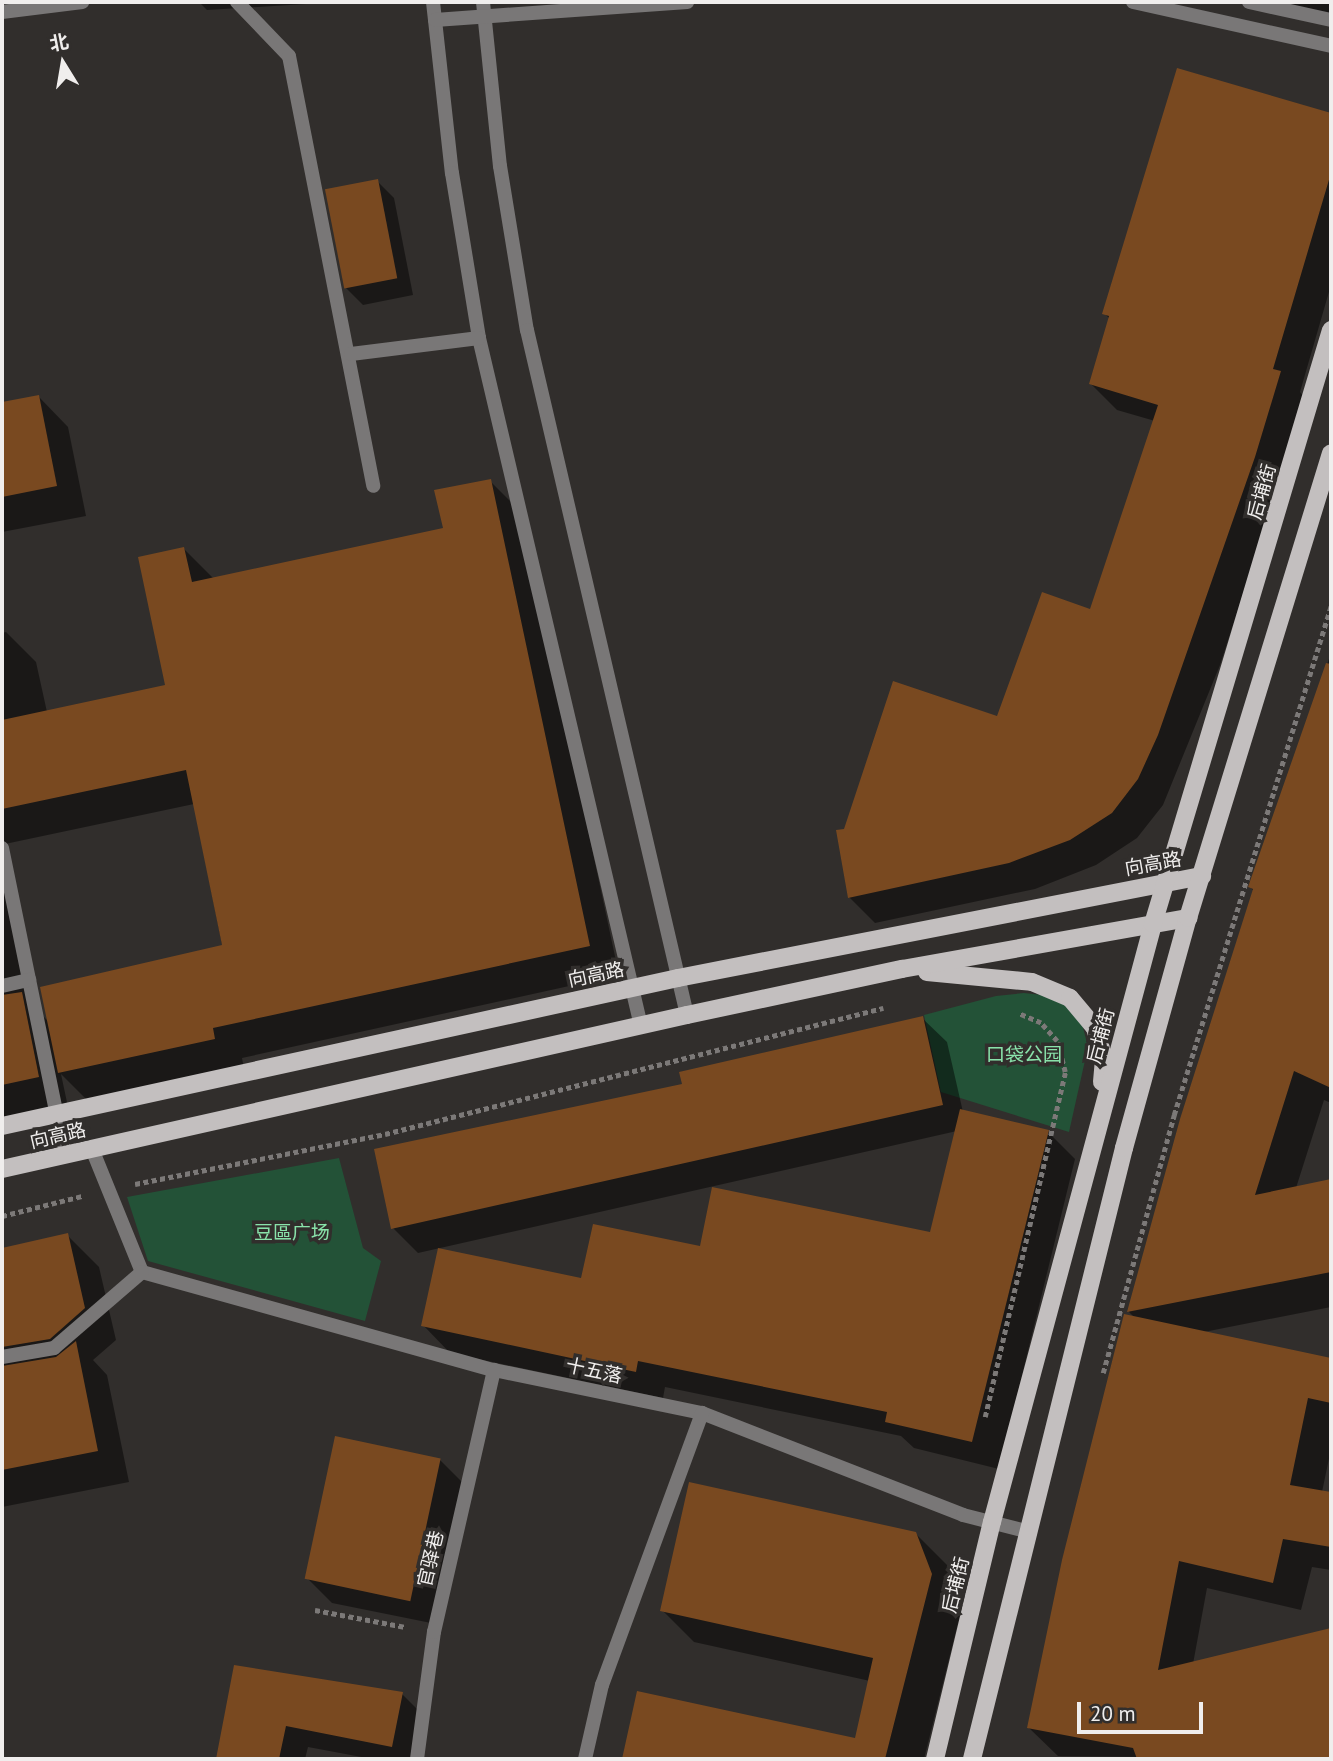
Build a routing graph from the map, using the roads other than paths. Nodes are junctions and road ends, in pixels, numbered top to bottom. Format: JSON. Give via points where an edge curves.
{"nodes":[{"id":1,"x":82,"y":2,"type":"edge"},
{"id":2,"x":237,"y":2,"type":"edge"},
{"id":3,"x":433,"y":2,"type":"edge"},
{"id":4,"x":483,"y":2,"type":"edge"},
{"id":5,"x":687,"y":2,"type":"edge"},
{"id":6,"x":1133,"y":2,"type":"edge"},
{"id":7,"x":1249,"y":2,"type":"edge"},
{"id":8,"x":2,"y":12,"type":"edge"},
{"id":9,"x":485,"y":17,"type":"junction"},
{"id":10,"x":435,"y":20,"type":"junction"},
{"id":11,"x":1331,"y":20,"type":"edge"},
{"id":12,"x":1331,"y":46,"type":"edge"},
{"id":13,"x":1331,"y":330,"type":"edge"},
{"id":14,"x":478,"y":338,"type":"junction"},
{"id":15,"x":351,"y":354,"type":"junction"},
{"id":16,"x":1331,"y":454,"type":"edge"},
{"id":17,"x":373,"y":486,"type":"dead end"},
{"id":18,"x":2,"y":848,"type":"edge"},
{"id":19,"x":4,"y":865,"type":"edge"},
{"id":20,"x":1202,"y":876,"type":"junction"},
{"id":21,"x":1166,"y":883,"type":"junction"},
{"id":22,"x":1188,"y":918,"type":"junction"},
{"id":23,"x":1153,"y":924,"type":"junction"},
{"id":24,"x":902,"y":969,"type":"junction"},
{"id":25,"x":678,"y":978,"type":"junction"},
{"id":26,"x":29,"y":980,"type":"junction"},
{"id":27,"x":2,"y":986,"type":"edge"},
{"id":28,"x":632,"y":989,"type":"junction"},
{"id":29,"x":687,"y":1015,"type":"junction"},
{"id":30,"x":641,"y":1027,"type":"junction"},
{"id":31,"x":56,"y":1114,"type":"junction"},
{"id":32,"x":1099,"y":1123,"type":"junction"},
{"id":33,"x":2,"y":1126,"type":"edge"},
{"id":34,"x":92,"y":1149,"type":"junction"},
{"id":35,"x":65,"y":1156,"type":"junction"},
{"id":36,"x":2,"y":1170,"type":"edge"},
{"id":37,"x":142,"y":1272,"type":"junction"},
{"id":38,"x":2,"y":1357,"type":"edge"},
{"id":39,"x":494,"y":1370,"type":"junction"},
{"id":40,"x":702,"y":1413,"type":"junction"},
{"id":41,"x":992,"y":1522,"type":"junction"},
{"id":42,"x":1030,"y":1532,"type":"junction"},
{"id":43,"x":417,"y":1759,"type":"edge"},
{"id":44,"x":585,"y":1759,"type":"edge"},
{"id":45,"x":935,"y":1759,"type":"edge"},
{"id":46,"x":972,"y":1759,"type":"edge"}],
"edges":[{"from":1,"to":8,"type":"street"},
{"from":2,"to":15,"type":"street","via":[[289,56]]},
{"from":3,"to":10,"type":"street"},
{"from":4,"to":9,"type":"street"},
{"from":5,"to":9,"type":"street"},
{"from":6,"to":12,"type":"street"},
{"from":7,"to":11,"type":"street"},
{"from":9,"to":10,"type":"street"},
{"from":9,"to":25,"type":"street","via":[[500,166],[527,330]]},
{"from":10,"to":14,"type":"street","via":[[452,173]]},
{"from":13,"to":21,"type":"main road","name":"后埔街"},
{"from":14,"to":15,"type":"street"},
{"from":14,"to":28,"type":"street"},
{"from":15,"to":17,"type":"street"},
{"from":16,"to":20,"type":"main road"},
{"from":18,"to":19,"type":"street"},
{"from":19,"to":26,"type":"street"},
{"from":20,"to":21,"type":"main road","name":"向高路"},
{"from":20,"to":22,"type":"main road"},
{"from":21,"to":23,"type":"main road","name":"后埔街"},
{"from":21,"to":25,"type":"main road","name":"向高路"},
{"from":22,"to":23,"type":"main road","name":"向高路"},
{"from":22,"to":42,"type":"main road","via":[[1124,1148]]},
{"from":23,"to":24,"type":"main road","name":"向高路"},
{"from":23,"to":32,"type":"main road","name":"后埔街"},
{"from":24,"to":29,"type":"main road","name":"向高路"},
{"from":24,"to":32,"type":"main road","name":"向高路","via":[[1032,982],[1070,998],[1095,1027],[1104,1059]]},
{"from":25,"to":28,"type":"main road","name":"向高路"},
{"from":25,"to":29,"type":"street"},
{"from":26,"to":27,"type":"street"},
{"from":26,"to":31,"type":"street"},
{"from":28,"to":30,"type":"street"},
{"from":28,"to":31,"type":"main road","name":"向高路"},
{"from":29,"to":30,"type":"main road","name":"向高路"},
{"from":30,"to":34,"type":"main road","name":"向高路"},
{"from":31,"to":33,"type":"main road","name":"向高路"},
{"from":31,"to":35,"type":"street"},
{"from":32,"to":41,"type":"main road","name":"后埔街"},
{"from":34,"to":35,"type":"main road","name":"向高路"},
{"from":34,"to":37,"type":"street"},
{"from":35,"to":36,"type":"main road","name":"向高路"},
{"from":37,"to":38,"type":"street","via":[[54,1348]]},
{"from":37,"to":39,"type":"street","name":"十五落"},
{"from":39,"to":40,"type":"street","name":"十五落"},
{"from":39,"to":43,"type":"street","name":"官驿巷","via":[[434,1632]]},
{"from":40,"to":41,"type":"street","name":"十五落","via":[[963,1515]]},
{"from":40,"to":44,"type":"street","via":[[601,1685]]},
{"from":41,"to":42,"type":"street","name":"十五落"},
{"from":41,"to":45,"type":"main road","name":"后埔街"},
{"from":42,"to":46,"type":"main road"}]}
